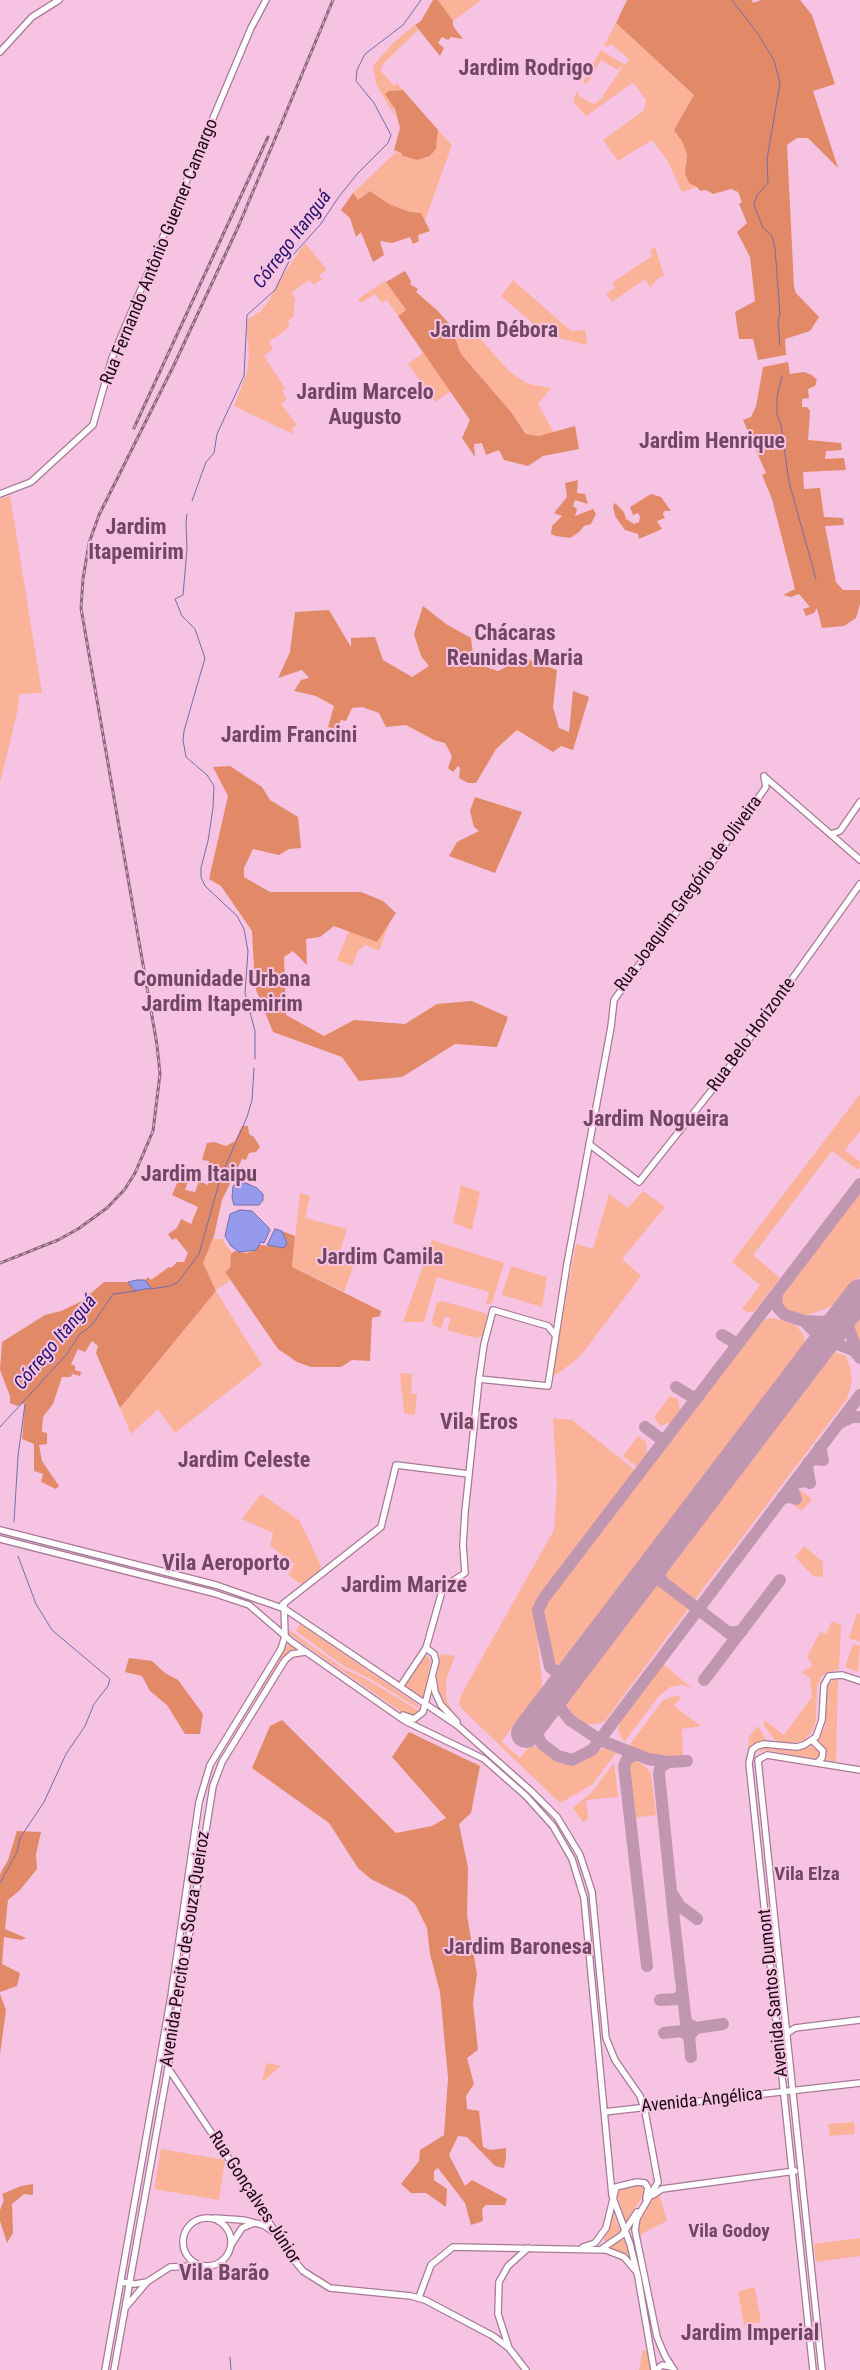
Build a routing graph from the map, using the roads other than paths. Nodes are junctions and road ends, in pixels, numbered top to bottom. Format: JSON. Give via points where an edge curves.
{"nodes":[{"id":1,"x":59,"y":0,"type":"edge"},
{"id":2,"x":266,"y":0,"type":"edge"},
{"id":3,"x":0,"y":52,"type":"edge"},
{"id":4,"x":0,"y":494,"type":"edge"},
{"id":5,"x":777,"y":787,"type":"junction"},
{"id":6,"x":766,"y":788,"type":"junction"},
{"id":7,"x":860,"y":802,"type":"edge"},
{"id":8,"x":831,"y":834,"type":"junction"},
{"id":9,"x":860,"y":860,"type":"edge"},
{"id":10,"x":860,"y":884,"type":"edge"},
{"id":11,"x":589,"y":1144,"type":"junction"},
{"id":12,"x":558,"y":1319,"type":"junction"},
{"id":13,"x":548,"y":1326,"type":"junction"},
{"id":14,"x":556,"y":1335,"type":"junction"},
{"id":15,"x":481,"y":1377,"type":"junction"},
{"id":16,"x":469,"y":1474,"type":"junction"},
{"id":17,"x":0,"y":1530,"type":"edge"},
{"id":18,"x":0,"y":1539,"type":"edge"},
{"id":19,"x":284,"y":1606,"type":"junction"},
{"id":20,"x":285,"y":1626,"type":"junction"},
{"id":21,"x":278,"y":1629,"type":"junction"},
{"id":22,"x":285,"y":1636,"type":"junction"},
{"id":23,"x":282,"y":1647,"type":"junction"},
{"id":24,"x":426,"y":1648,"type":"junction"},
{"id":25,"x":310,"y":1653,"type":"junction"},
{"id":26,"x":434,"y":1654,"type":"junction"},
{"id":27,"x":422,"y":1655,"type":"junction"},
{"id":28,"x":432,"y":1674,"type":"junction"},
{"id":29,"x":390,"y":1681,"type":"junction"},
{"id":30,"x":860,"y":1681,"type":"edge"},
{"id":31,"x":400,"y":1687,"type":"junction"},
{"id":32,"x":359,"y":1688,"type":"junction"},
{"id":33,"x":415,"y":1698,"type":"junction"},
{"id":34,"x":424,"y":1704,"type":"junction"},
{"id":35,"x":423,"y":1712,"type":"junction"},
{"id":36,"x":471,"y":1736,"type":"junction"},
{"id":37,"x":812,"y":1741,"type":"junction"},
{"id":38,"x":817,"y":1763,"type":"junction"},
{"id":39,"x":860,"y":1770,"type":"edge"},
{"id":40,"x":781,"y":1984,"type":"junction"},
{"id":41,"x":773,"y":1987,"type":"junction"},
{"id":42,"x":171,"y":1996,"type":"junction"},
{"id":43,"x":860,"y":2020,"type":"edge"},
{"id":44,"x":173,"y":2034,"type":"junction"},
{"id":45,"x":786,"y":2034,"type":"junction"},
{"id":46,"x":168,"y":2068,"type":"junction"},
{"id":47,"x":860,"y":2083,"type":"edge"},
{"id":48,"x":165,"y":2084,"type":"junction"},
{"id":49,"x":180,"y":2088,"type":"junction"},
{"id":50,"x":792,"y":2091,"type":"junction"},
{"id":51,"x":784,"y":2092,"type":"junction"},
{"id":52,"x":154,"y":2093,"type":"junction"},
{"id":53,"x":644,"y":2107,"type":"junction"},
{"id":54,"x":604,"y":2112,"type":"junction"},
{"id":55,"x":800,"y":2170,"type":"junction"},
{"id":56,"x":793,"y":2172,"type":"junction"},
{"id":57,"x":612,"y":2195,"type":"junction"},
{"id":58,"x":650,"y":2196,"type":"junction"},
{"id":59,"x":641,"y":2206,"type":"junction"},
{"id":60,"x":207,"y":2218,"type":"junction"},
{"id":61,"x":637,"y":2218,"type":"junction"},
{"id":62,"x":254,"y":2223,"type":"junction"},
{"id":63,"x":625,"y":2232,"type":"junction"},
{"id":64,"x":602,"y":2234,"type":"junction"},
{"id":65,"x":277,"y":2236,"type":"junction"},
{"id":66,"x":182,"y":2240,"type":"junction"},
{"id":67,"x":607,"y":2246,"type":"junction"},
{"id":68,"x":230,"y":2248,"type":"junction"},
{"id":69,"x":516,"y":2248,"type":"junction"},
{"id":70,"x":528,"y":2248,"type":"junction"},
{"id":71,"x":580,"y":2248,"type":"junction"},
{"id":72,"x":599,"y":2250,"type":"junction"},
{"id":73,"x":615,"y":2252,"type":"junction"},
{"id":74,"x":515,"y":2259,"type":"junction"},
{"id":75,"x":182,"y":2266,"type":"junction"},
{"id":76,"x":207,"y":2266,"type":"junction"},
{"id":77,"x":638,"y":2277,"type":"junction"},
{"id":78,"x":120,"y":2282,"type":"junction"},
{"id":79,"x":147,"y":2282,"type":"junction"},
{"id":80,"x":130,"y":2284,"type":"junction"},
{"id":81,"x":419,"y":2297,"type":"junction"},
{"id":82,"x":124,"y":2309,"type":"junction"},
{"id":83,"x":502,"y":2327,"type":"junction"},
{"id":84,"x":493,"y":2336,"type":"junction"},
{"id":85,"x":509,"y":2348,"type":"junction"},
{"id":86,"x":673,"y":2369,"type":"edge"},
{"id":87,"x":105,"y":2370,"type":"edge"},
{"id":88,"x":114,"y":2370,"type":"edge"},
{"id":89,"x":526,"y":2370,"type":"edge"},
{"id":90,"x":655,"y":2370,"type":"edge"},
{"id":91,"x":813,"y":2370,"type":"edge"},
{"id":92,"x":822,"y":2370,"type":"edge"}],
"edges":[{"from":1,"to":3,"type":"main road","via":[[32,17]]},
{"from":2,"to":4,"type":"main road","name":"Rua Fernando Antônio Guerner Camargo","via":[[251,28],[112,358],[93,425],[31,482]]},
{"from":5,"to":6,"type":"main road","name":"Rua Joaquim Gregório de Oliveira"},
{"from":5,"to":6,"type":"main road","name":"Rua Joaquim Gregório de Oliveira","via":[[764,776]]},
{"from":5,"to":8,"type":"main road"},
{"from":6,"to":11,"type":"main road","name":"Rua Joaquim Gregório de Oliveira","via":[[616,997]]},
{"from":7,"to":8,"type":"main road","via":[[840,831]]},
{"from":8,"to":9,"type":"main road"},
{"from":10,"to":11,"type":"main road","name":"Rua Belo Horizonte","via":[[719,1081],[639,1182]]},
{"from":11,"to":12,"type":"main road","name":"Rua Joaquim Gregório de Oliveira"},
{"from":12,"to":13,"type":"main road"},
{"from":12,"to":14,"type":"main road","name":"Rua Joaquim Gregório de Oliveira"},
{"from":13,"to":14,"type":"main road"},
{"from":13,"to":15,"type":"main road","via":[[493,1310]]},
{"from":14,"to":15,"type":"main road","name":"Rua Joaquim Gregório de Oliveira","via":[[548,1386]]},
{"from":15,"to":16,"type":"main road"},
{"from":16,"to":19,"type":"main road","via":[[396,1466],[381,1527]]},
{"from":16,"to":24,"type":"main road","via":[[463,1545],[465,1573],[442,1591]]},
{"from":17,"to":19,"type":"main road","via":[[216,1585]]},
{"from":18,"to":21,"type":"main road","via":[[233,1598],[249,1605]]},
{"from":19,"to":20,"type":"main road","name":"Avenida Percito de Souza Queiroz"},
{"from":19,"to":29,"type":"main road"},
{"from":20,"to":22,"type":"main road","name":"Avenida Percito de Souza Queiroz"},
{"from":20,"to":29,"type":"main road","via":[[289,1622],[297,1622]]},
{"from":21,"to":22,"type":"main road"},
{"from":21,"to":23,"type":"main road"},
{"from":22,"to":23,"type":"main road","name":"Avenida Percito de Souza Queiroz"},
{"from":22,"to":25,"type":"main road"},
{"from":23,"to":42,"type":"main road","name":"Avenida Percito de Souza Queiroz","via":[[210,1765],[199,1802]]},
{"from":24,"to":26,"type":"main road"},
{"from":24,"to":27,"type":"main road"},
{"from":25,"to":32,"type":"main road"},
{"from":25,"to":44,"type":"main road","name":"Avenida Percito de Souza Queiroz","via":[[297,1652],[285,1660],[216,1774]]},
{"from":26,"to":27,"type":"main road"},
{"from":26,"to":28,"type":"main road","via":[[436,1660]]},
{"from":27,"to":31,"type":"main road"},
{"from":28,"to":34,"type":"main road"},
{"from":28,"to":36,"type":"main road","via":[[441,1705]]},
{"from":29,"to":31,"type":"main road"},
{"from":30,"to":37,"type":"main road","via":[[836,1675],[825,1680],[822,1720]]},
{"from":31,"to":33,"type":"main road"},
{"from":32,"to":35,"type":"main road","via":[[408,1718],[418,1718]]},
{"from":32,"to":54,"type":"main road","via":[[405,1721],[484,1759],[553,1826],[565,1844],[578,1875],[587,1922]]},
{"from":33,"to":34,"type":"main road"},
{"from":33,"to":35,"type":"main road"},
{"from":34,"to":35,"type":"main road"},
{"from":34,"to":36,"type":"main road"},
{"from":36,"to":53,"type":"main road","via":[[552,1812],[580,1855],[592,1892],[606,2038],[615,2060],[637,2090]]},
{"from":37,"to":38,"type":"main road","via":[[823,1752]]},
{"from":37,"to":41,"type":"main road","name":"Avenida Santos Dumont","via":[[797,1747],[764,1744],[752,1750],[750,1756]]},
{"from":38,"to":39,"type":"main road"},
{"from":38,"to":40,"type":"main road","name":"Avenida Santos Dumont","via":[[767,1754],[758,1760]]},
{"from":40,"to":41,"type":"main road"},
{"from":40,"to":45,"type":"main road","name":"Avenida Santos Dumont"},
{"from":41,"to":51,"type":"main road","name":"Avenida Santos Dumont"},
{"from":42,"to":44,"type":"main road","via":[[176,2005]]},
{"from":42,"to":52,"type":"main road","name":"Avenida Percito de Souza Queiroz"},
{"from":43,"to":45,"type":"main road","via":[[795,2028]]},
{"from":44,"to":46,"type":"main road","name":"Avenida Percito de Souza Queiroz"},
{"from":45,"to":50,"type":"main road","name":"Avenida Santos Dumont"},
{"from":46,"to":48,"type":"main road","name":"Avenida Percito de Souza Queiroz"},
{"from":46,"to":49,"type":"main road","name":"Rua Gonçalves Júnior"},
{"from":47,"to":50,"type":"main road","name":"Avenida Angélica"},
{"from":48,"to":49,"type":"main road"},
{"from":48,"to":52,"type":"main road"},
{"from":48,"to":80,"type":"main road","name":"Avenida Percito de Souza Queiroz"},
{"from":49,"to":65,"type":"main road","name":"Rua Gonçalves Júnior"},
{"from":50,"to":51,"type":"main road","name":"Avenida Angélica"},
{"from":50,"to":55,"type":"main road","name":"Avenida Santos Dumont"},
{"from":51,"to":53,"type":"main road","name":"Avenida Angélica"},
{"from":51,"to":56,"type":"main road","name":"Avenida Santos Dumont"},
{"from":52,"to":78,"type":"main road","name":"Avenida Percito de Souza Queiroz"},
{"from":53,"to":54,"type":"main road","name":"Avenida Angélica"},
{"from":53,"to":58,"type":"main road","via":[[658,2177]]},
{"from":54,"to":57,"type":"main road"},
{"from":55,"to":56,"type":"main road"},
{"from":55,"to":92,"type":"main road","name":"Avenida Santos Dumont"},
{"from":56,"to":58,"type":"main road","via":[[662,2189]]},
{"from":56,"to":91,"type":"main road","name":"Avenida Santos Dumont"},
{"from":57,"to":59,"type":"main road","via":[[620,2184],[642,2182],[648,2191]]},
{"from":57,"to":63,"type":"main road"},
{"from":57,"to":64,"type":"main road","via":[[608,2221]]},
{"from":58,"to":59,"type":"main road"},
{"from":58,"to":61,"type":"main road"},
{"from":59,"to":61,"type":"main road"},
{"from":59,"to":63,"type":"main road"},
{"from":60,"to":62,"type":"main road"},
{"from":60,"to":66,"type":"main road","via":[[190,2224]]},
{"from":60,"to":68,"type":"main road","via":[[220,2222],[227,2229]]},
{"from":61,"to":86,"type":"main road","via":[[635,2230],[655,2327],[661,2348]]},
{"from":62,"to":65,"type":"main road","via":[[268,2228]]},
{"from":62,"to":68,"type":"main road","via":[[238,2232]]},
{"from":63,"to":67,"type":"main road"},
{"from":63,"to":77,"type":"main road"},
{"from":64,"to":67,"type":"main road"},
{"from":64,"to":71,"type":"main road","via":[[595,2243]]},
{"from":65,"to":81,"type":"main road","name":"Rua Gonçalves Júnior","via":[[303,2271],[330,2288]]},
{"from":66,"to":75,"type":"main road"},
{"from":66,"to":76,"type":"main road","via":[[188,2257]]},
{"from":67,"to":72,"type":"main road"},
{"from":67,"to":73,"type":"main road"},
{"from":68,"to":76,"type":"main road","via":[[221,2261]]},
{"from":69,"to":70,"type":"main road"},
{"from":69,"to":74,"type":"main road"},
{"from":69,"to":81,"type":"main road","via":[[453,2247],[431,2265]]},
{"from":70,"to":71,"type":"main road"},
{"from":70,"to":74,"type":"main road"},
{"from":71,"to":72,"type":"main road"},
{"from":72,"to":73,"type":"main road"},
{"from":73,"to":77,"type":"main road","via":[[631,2264]]},
{"from":74,"to":83,"type":"main road","via":[[499,2282],[498,2314]]},
{"from":75,"to":76,"type":"main road"},
{"from":75,"to":79,"type":"main road","via":[[167,2268]]},
{"from":77,"to":90,"type":"main road"},
{"from":78,"to":80,"type":"main road"},
{"from":78,"to":87,"type":"main road","name":"Avenida Percito de Souza Queiroz"},
{"from":79,"to":80,"type":"main road"},
{"from":79,"to":82,"type":"main road"},
{"from":80,"to":82,"type":"main road","name":"Avenida Percito de Souza Queiroz"},
{"from":81,"to":84,"type":"main road","name":"Rua Gonçalves Júnior"},
{"from":82,"to":88,"type":"main road","name":"Avenida Percito de Souza Queiroz"},
{"from":83,"to":84,"type":"main road"},
{"from":83,"to":85,"type":"main road"},
{"from":84,"to":85,"type":"main road","name":"Rua Gonçalves Júnior"},
{"from":85,"to":89,"type":"main road","name":"Rua Gonçalves Júnior"},
{"from":86,"to":90,"type":"main road","via":[[666,2364]]}]}
